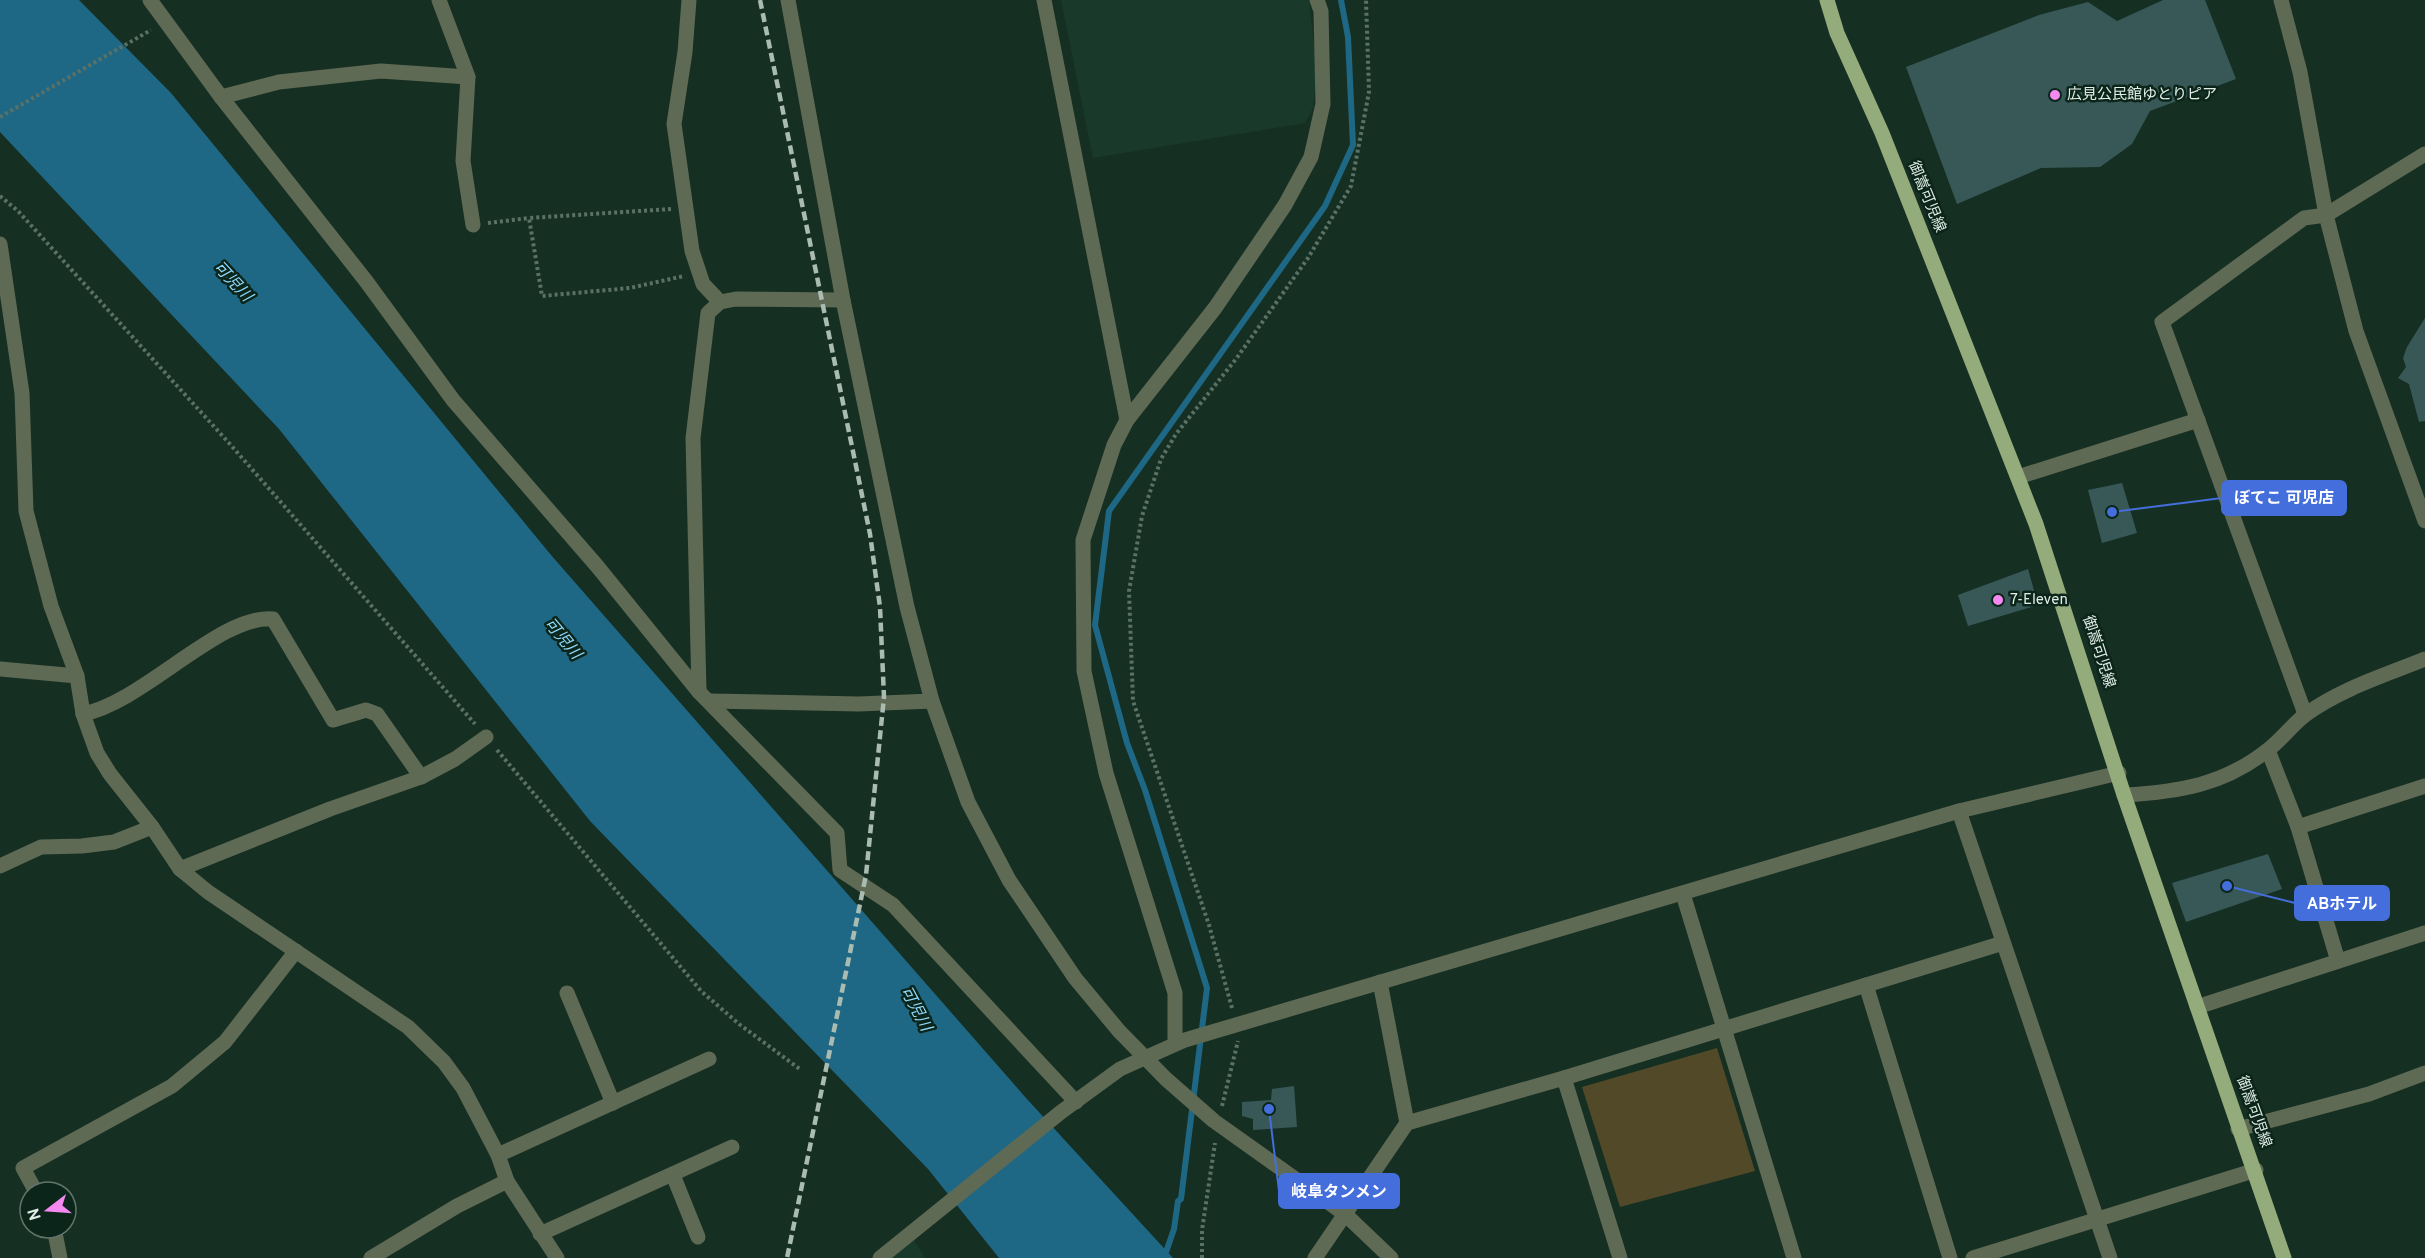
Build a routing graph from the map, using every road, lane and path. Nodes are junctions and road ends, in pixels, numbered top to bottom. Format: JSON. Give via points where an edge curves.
{"nodes":[{"id":1,"x":439,"y":0,"type":"edge"},
{"id":2,"x":689,"y":0,"type":"edge"},
{"id":3,"x":788,"y":0,"type":"edge"},
{"id":4,"x":1044,"y":0,"type":"edge"},
{"id":5,"x":1317,"y":0,"type":"edge"},
{"id":6,"x":1365,"y":0,"type":"edge"},
{"id":7,"x":1827,"y":0,"type":"edge"},
{"id":8,"x":2281,"y":0,"type":"edge"},
{"id":9,"x":158,"y":2,"type":"edge"},
{"id":10,"x":164,"y":22,"type":"junction"},
{"id":11,"x":468,"y":77,"type":"junction"},
{"id":12,"x":221,"y":96,"type":"junction"},
{"id":13,"x":0,"y":117,"type":"edge"},
{"id":14,"x":2425,"y":154,"type":"edge"},
{"id":15,"x":0,"y":196,"type":"edge"},
{"id":16,"x":686,"y":208,"type":"junction"},
{"id":17,"x":2326,"y":215,"type":"junction"},
{"id":18,"x":529,"y":218,"type":"junction"},
{"id":19,"x":472,"y":225,"type":"joint"},
{"id":20,"x":0,"y":244,"type":"edge"},
{"id":21,"x":699,"y":273,"type":"junction"},
{"id":22,"x":843,"y":300,"type":"junction"},
{"id":23,"x":720,"y":302,"type":"junction"},
{"id":24,"x":1127,"y":420,"type":"junction"},
{"id":25,"x":2198,"y":420,"type":"junction"},
{"id":26,"x":2018,"y":477,"type":"junction"},
{"id":27,"x":2419,"y":486,"type":"edge"},
{"id":28,"x":2425,"y":521,"type":"edge"},
{"id":29,"x":2425,"y":659,"type":"edge"},
{"id":30,"x":0,"y":669,"type":"edge"},
{"id":31,"x":77,"y":676,"type":"junction"},
{"id":32,"x":704,"y":696,"type":"junction"},
{"id":33,"x":932,"y":701,"type":"junction"},
{"id":34,"x":83,"y":714,"type":"junction"},
{"id":35,"x":2305,"y":714,"type":"junction"},
{"id":36,"x":486,"y":737,"type":"junction"},
{"id":37,"x":2268,"y":750,"type":"junction"},
{"id":38,"x":2119,"y":773,"type":"junction"},
{"id":39,"x":421,"y":777,"type":"junction"},
{"id":40,"x":2425,"y":786,"type":"edge"},
{"id":41,"x":2124,"y":795,"type":"junction"},
{"id":42,"x":1959,"y":812,"type":"junction"},
{"id":43,"x":153,"y":827,"type":"junction"},
{"id":44,"x":2298,"y":827,"type":"junction"},
{"id":45,"x":0,"y":866,"type":"edge"},
{"id":46,"x":180,"y":869,"type":"junction"},
{"id":47,"x":1683,"y":894,"type":"junction"},
{"id":48,"x":2425,"y":933,"type":"edge"},
{"id":49,"x":2002,"y":943,"type":"junction"},
{"id":50,"x":296,"y":951,"type":"junction"},
{"id":51,"x":2338,"y":961,"type":"junction"},
{"id":52,"x":1380,"y":982,"type":"junction"},
{"id":53,"x":1866,"y":986,"type":"junction"},
{"id":54,"x":567,"y":993,"type":"dead end"},
{"id":55,"x":2197,"y":1007,"type":"junction"},
{"id":56,"x":1233,"y":1024,"type":"junction"},
{"id":57,"x":1723,"y":1029,"type":"junction"},
{"id":58,"x":1180,"y":1042,"type":"junction"},
{"id":59,"x":1145,"y":1057,"type":"junction"},
{"id":60,"x":709,"y":1059,"type":"dead end"},
{"id":61,"x":801,"y":1070,"type":"dead end"},
{"id":62,"x":2425,"y":1073,"type":"edge"},
{"id":63,"x":1564,"y":1078,"type":"junction"},
{"id":64,"x":1076,"y":1102,"type":"junction"},
{"id":65,"x":613,"y":1103,"type":"junction"},
{"id":66,"x":1218,"y":1123,"type":"junction"},
{"id":67,"x":1407,"y":1123,"type":"junction"},
{"id":68,"x":2238,"y":1129,"type":"junction"},
{"id":69,"x":732,"y":1147,"type":"dead end"},
{"id":70,"x":498,"y":1155,"type":"junction"},
{"id":71,"x":2256,"y":1170,"type":"junction"},
{"id":72,"x":673,"y":1175,"type":"junction"},
{"id":73,"x":30,"y":1180,"type":"edge"},
{"id":74,"x":507,"y":1181,"type":"junction"},
{"id":75,"x":1346,"y":1215,"type":"junction"},
{"id":76,"x":2097,"y":1221,"type":"junction"},
{"id":77,"x":540,"y":1234,"type":"junction"},
{"id":78,"x":698,"y":1237,"type":"dead end"},
{"id":79,"x":56,"y":1240,"type":"edge"},
{"id":80,"x":60,"y":1258,"type":"edge"},
{"id":81,"x":371,"y":1258,"type":"edge"},
{"id":82,"x":557,"y":1258,"type":"edge"},
{"id":83,"x":880,"y":1258,"type":"edge"},
{"id":84,"x":1202,"y":1258,"type":"edge"},
{"id":85,"x":1315,"y":1258,"type":"edge"},
{"id":86,"x":1391,"y":1258,"type":"edge"},
{"id":87,"x":1620,"y":1258,"type":"edge"},
{"id":88,"x":1794,"y":1258,"type":"edge"},
{"id":89,"x":1950,"y":1258,"type":"edge"},
{"id":90,"x":1973,"y":1258,"type":"edge"},
{"id":91,"x":2110,"y":1258,"type":"edge"},
{"id":92,"x":2284,"y":1258,"type":"edge"}],
"edges":[{"from":1,"to":11,"type":"street"},
{"from":2,"to":16,"type":"street","via":[[674,124]]},
{"from":3,"to":22,"type":"street"},
{"from":4,"to":24,"type":"street"},
{"from":5,"to":24,"type":"street","via":[[1321,11],[1323,105],[1311,157],[1285,205],[1215,308]]},
{"from":6,"to":56,"type":"path","via":[[1369,92],[1351,186],[1308,258],[1161,459],[1142,516],[1129,591],[1133,702],[1209,925]]},
{"from":7,"to":26,"type":"main road","name":"御嵩可児線"},
{"from":8,"to":17,"type":"street","via":[[2300,72]]},
{"from":9,"to":10,"type":"street"},
{"from":10,"to":12,"type":"street"},
{"from":10,"to":13,"type":"path"},
{"from":11,"to":12,"type":"street","via":[[381,71],[279,82]]},
{"from":11,"to":19,"type":"street","via":[[463,161]]},
{"from":12,"to":32,"type":"street","via":[[366,281],[453,400]]},
{"from":14,"to":17,"type":"street"},
{"from":15,"to":36,"type":"path","via":[[222,435]]},
{"from":16,"to":18,"type":"path"},
{"from":16,"to":21,"type":"street"},
{"from":17,"to":25,"type":"street","via":[[2304,218],[2162,322]]},
{"from":17,"to":27,"type":"street","via":[[2356,331]]},
{"from":18,"to":19,"type":"path"},
{"from":18,"to":21,"type":"path","via":[[542,296],[630,288]]},
{"from":20,"to":31,"type":"street","via":[[22,393],[26,511],[51,606]]},
{"from":21,"to":23,"type":"street","via":[[703,284]]},
{"from":22,"to":23,"type":"street"},
{"from":22,"to":33,"type":"street","via":[[907,607]]},
{"from":23,"to":32,"type":"street","via":[[708,314],[693,438]]},
{"from":24,"to":58,"type":"street","via":[[1114,445],[1083,540],[1084,671],[1106,773],[1175,993]]},
{"from":25,"to":26,"type":"street"},
{"from":25,"to":35,"type":"street"},
{"from":26,"to":38,"type":"main road","name":"御嵩可児線"},
{"from":27,"to":28,"type":"street"},
{"from":29,"to":35,"type":"street"},
{"from":30,"to":31,"type":"street"},
{"from":31,"to":34,"type":"street"},
{"from":32,"to":33,"type":"street","via":[[860,704]]},
{"from":32,"to":64,"type":"street","via":[[837,833],[840,870],[893,905]]},
{"from":33,"to":59,"type":"street","via":[[968,802],[1009,880],[1075,978]]},
{"from":34,"to":39,"type":"street","via":[[102,710],[129,696],[257,617],[273,619],[333,720],[366,710],[377,714]]},
{"from":34,"to":43,"type":"street","via":[[101,760]]},
{"from":35,"to":37,"type":"street"},
{"from":36,"to":39,"type":"street"},
{"from":36,"to":61,"type":"path","via":[[701,991]]},
{"from":37,"to":41,"type":"street","via":[[2212,783],[2166,793]]},
{"from":37,"to":44,"type":"street"},
{"from":38,"to":41,"type":"main road","name":"御嵩可児線"},
{"from":38,"to":42,"type":"street"},
{"from":39,"to":46,"type":"street"},
{"from":40,"to":44,"type":"street"},
{"from":41,"to":55,"type":"main road","name":"御嵩可児線"},
{"from":42,"to":47,"type":"street"},
{"from":42,"to":49,"type":"street"},
{"from":43,"to":45,"type":"street","via":[[114,842],[41,847]]},
{"from":43,"to":46,"type":"street"},
{"from":44,"to":51,"type":"street"},
{"from":46,"to":50,"type":"street"},
{"from":47,"to":52,"type":"street"},
{"from":47,"to":57,"type":"street"},
{"from":48,"to":51,"type":"street"},
{"from":49,"to":53,"type":"street"},
{"from":49,"to":76,"type":"street"},
{"from":50,"to":70,"type":"street","via":[[408,1027],[444,1062],[463,1088]]},
{"from":50,"to":73,"type":"street","via":[[225,1042],[172,1086],[23,1168]]},
{"from":51,"to":55,"type":"street"},
{"from":52,"to":56,"type":"street"},
{"from":52,"to":67,"type":"street"},
{"from":53,"to":57,"type":"street"},
{"from":53,"to":89,"type":"street"},
{"from":54,"to":65,"type":"street"},
{"from":55,"to":68,"type":"main road","name":"御嵩可児線"},
{"from":56,"to":58,"type":"street"},
{"from":56,"to":66,"type":"path","via":[[1240,1035]]},
{"from":57,"to":63,"type":"street"},
{"from":57,"to":88,"type":"street"},
{"from":58,"to":59,"type":"street"},
{"from":59,"to":64,"type":"street","via":[[1120,1069]]},
{"from":59,"to":66,"type":"street"},
{"from":60,"to":65,"type":"street"},
{"from":62,"to":68,"type":"street","via":[[2369,1094]]},
{"from":63,"to":67,"type":"street"},
{"from":63,"to":87,"type":"street"},
{"from":64,"to":83,"type":"street"},
{"from":65,"to":70,"type":"street"},
{"from":66,"to":75,"type":"street"},
{"from":66,"to":84,"type":"path","via":[[1202,1230]]},
{"from":67,"to":75,"type":"street"},
{"from":68,"to":71,"type":"main road","name":"御嵩可児線"},
{"from":69,"to":72,"type":"street"},
{"from":70,"to":74,"type":"street"},
{"from":71,"to":76,"type":"street"},
{"from":71,"to":92,"type":"main road","name":"御嵩可児線"},
{"from":72,"to":77,"type":"street"},
{"from":72,"to":78,"type":"street"},
{"from":74,"to":77,"type":"street"},
{"from":74,"to":81,"type":"street"},
{"from":75,"to":85,"type":"street"},
{"from":75,"to":86,"type":"street"},
{"from":76,"to":90,"type":"street"},
{"from":76,"to":91,"type":"street"},
{"from":77,"to":82,"type":"street"},
{"from":79,"to":80,"type":"street"}]}
